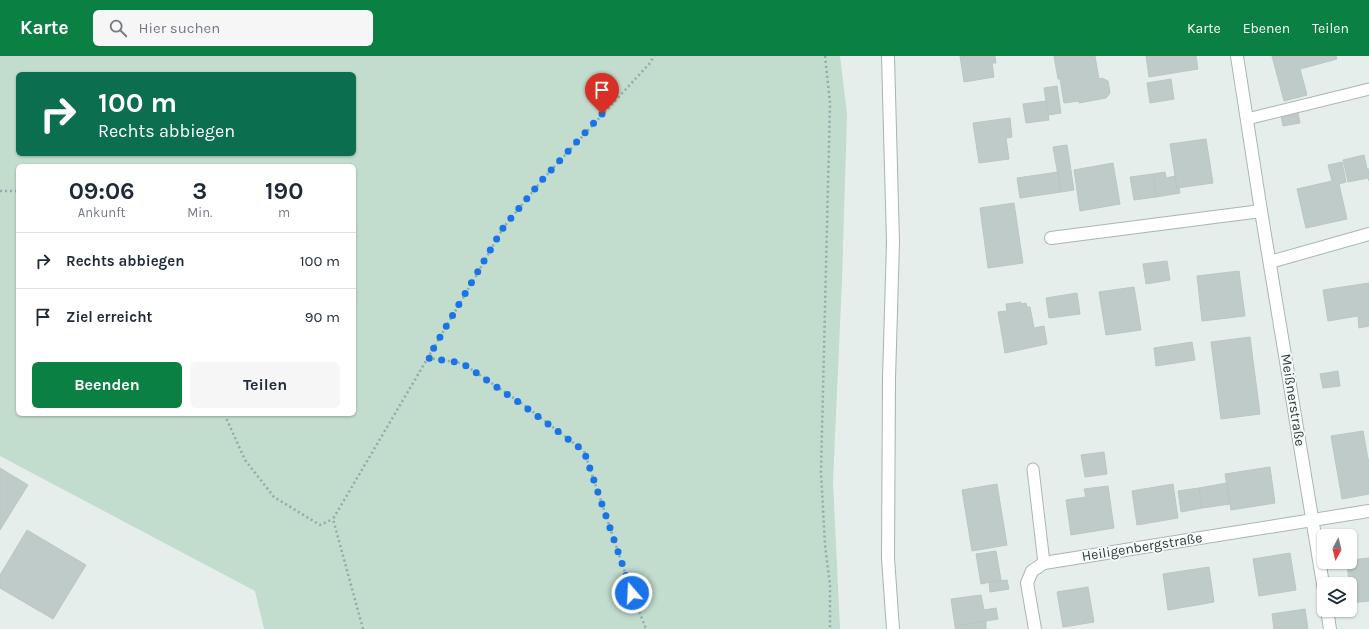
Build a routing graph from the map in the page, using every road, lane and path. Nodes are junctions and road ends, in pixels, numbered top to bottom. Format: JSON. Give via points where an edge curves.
{"nodes":[{"id":1,"x":654,"y":56,"type":"edge"},
{"id":2,"x":824,"y":56,"type":"edge"},
{"id":3,"x":888,"y":56,"type":"edge"},
{"id":4,"x":1237,"y":56,"type":"edge"},
{"id":5,"x":1369,"y":89,"type":"edge"},
{"id":6,"x":1247,"y":119,"type":"junction"},
{"id":7,"x":0,"y":191,"type":"edge"},
{"id":8,"x":16,"y":191,"type":"edge"},
{"id":9,"x":1261,"y":211,"type":"junction"},
{"id":10,"x":1369,"y":234,"type":"edge"},
{"id":11,"x":1051,"y":238,"type":"dead end"},
{"id":12,"x":1270,"y":262,"type":"junction"},
{"id":13,"x":428,"y":358,"type":"junction"},
{"id":14,"x":226,"y":416,"type":"edge"},
{"id":15,"x":1032,"y":470,"type":"dead end"},
{"id":16,"x":1369,"y":511,"type":"edge"},
{"id":17,"x":333,"y":519,"type":"junction"},
{"id":18,"x":1313,"y":520,"type":"junction"},
{"id":19,"x":1044,"y":563,"type":"junction"},
{"id":20,"x":1322,"y":577,"type":"edge"},
{"id":21,"x":1328,"y":617,"type":"edge"},
{"id":22,"x":363,"y":629,"type":"edge"},
{"id":23,"x":646,"y":629,"type":"edge"},
{"id":24,"x":830,"y":629,"type":"edge"},
{"id":25,"x":892,"y":629,"type":"edge"},
{"id":26,"x":1035,"y":629,"type":"edge"},
{"id":27,"x":1330,"y":629,"type":"edge"}],
"edges":[{"from":1,"to":13,"type":"path","via":[[543,179],[503,228]]},
{"from":2,"to":24,"type":"path","via":[[830,103],[821,472],[830,585]]},
{"from":3,"to":25,"type":"street","via":[[893,242],[888,558]]},
{"from":4,"to":6,"type":"street","name":"Meißnerstraße"},
{"from":5,"to":6,"type":"lane"},
{"from":6,"to":9,"type":"street","name":"Meißnerstraße"},
{"from":7,"to":8,"type":"path"},
{"from":9,"to":11,"type":"street"},
{"from":9,"to":12,"type":"street","name":"Meißnerstraße"},
{"from":10,"to":12,"type":"street"},
{"from":12,"to":18,"type":"street","name":"Meißnerstraße"},
{"from":13,"to":17,"type":"path"},
{"from":13,"to":23,"type":"path","via":[[462,363],[584,451]]},
{"from":14,"to":17,"type":"path","via":[[245,460],[274,497],[320,525]]},
{"from":15,"to":19,"type":"lane"},
{"from":16,"to":18,"type":"street","name":"Heiligenbergstraße"},
{"from":17,"to":22,"type":"path"},
{"from":18,"to":19,"type":"street","name":"Heiligenbergstraße"},
{"from":18,"to":20,"type":"street","name":"Meißnerstraße"},
{"from":19,"to":26,"type":"street","via":[[1032,571],[1027,583]]},
{"from":21,"to":27,"type":"street"}]}
